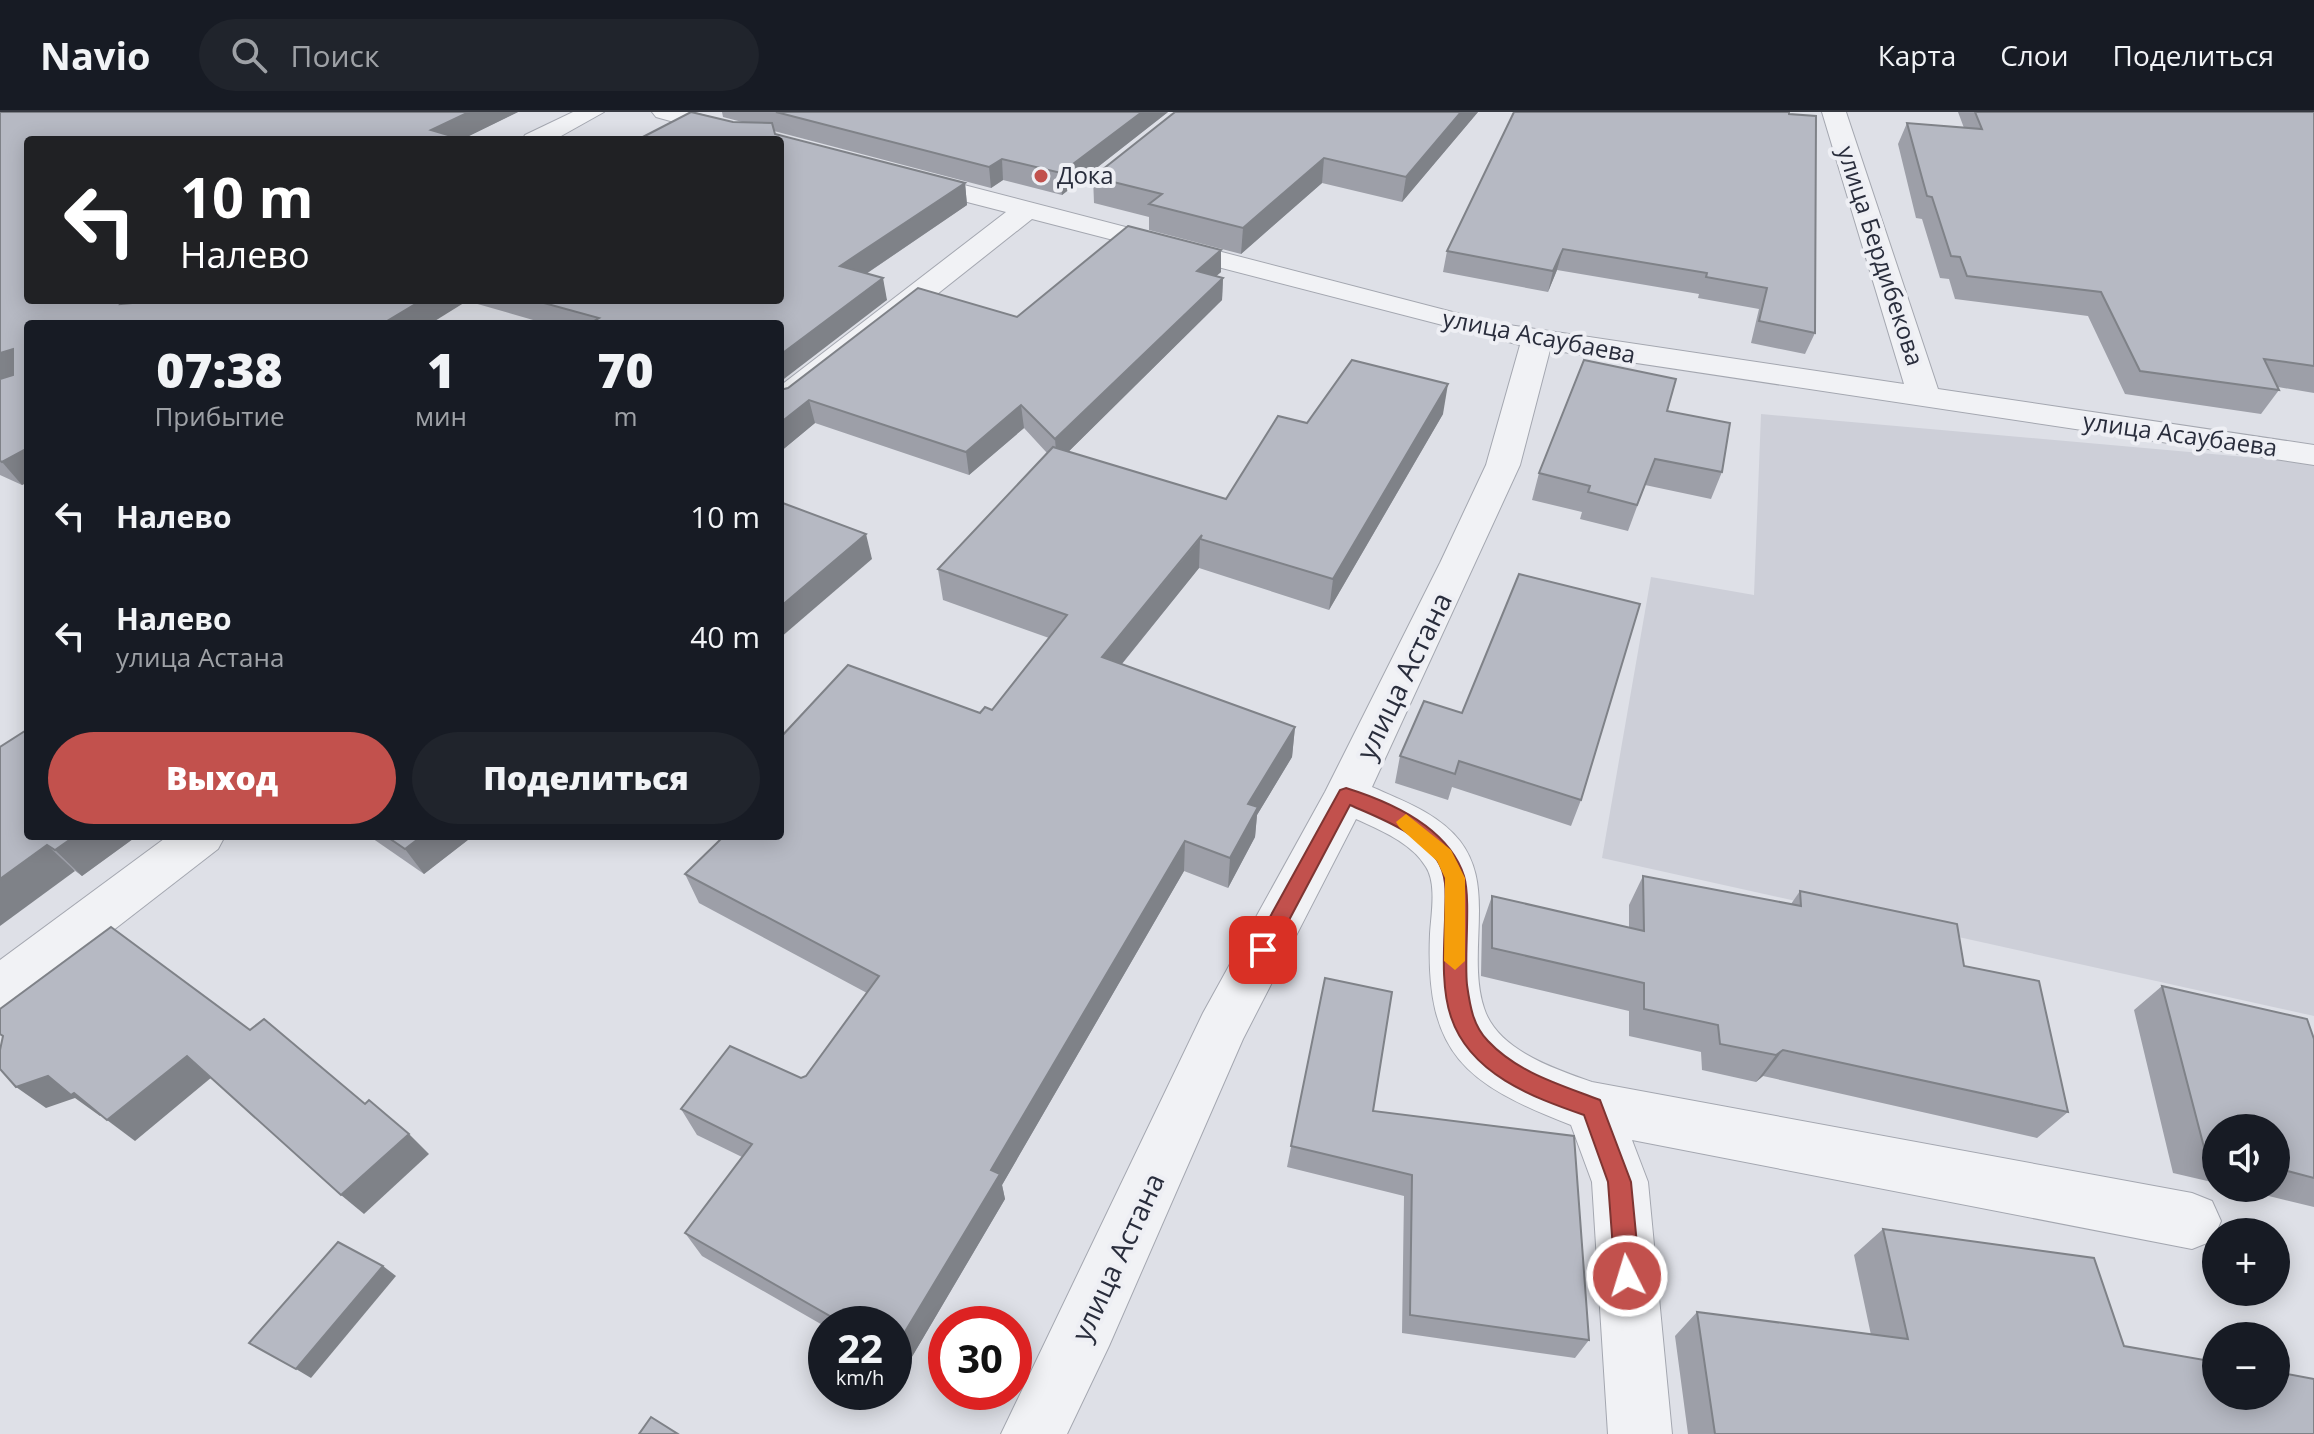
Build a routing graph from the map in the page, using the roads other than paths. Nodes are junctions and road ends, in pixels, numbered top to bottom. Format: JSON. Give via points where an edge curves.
{"nodes":[{"id":1,"x":592,"y":112,"type":"edge"},
{"id":2,"x":664,"y":112,"type":"edge"},
{"id":3,"x":1834,"y":112,"type":"edge"},
{"id":4,"x":542,"y":136,"type":"edge"},
{"id":5,"x":752,"y":136,"type":"edge"},
{"id":6,"x":885,"y":172,"type":"edge"},
{"id":7,"x":1055,"y":207,"type":"junction"},
{"id":8,"x":1537,"y":339,"type":"junction"},
{"id":9,"x":784,"y":399,"type":"edge"},
{"id":10,"x":1925,"y":399,"type":"junction"},
{"id":11,"x":2314,"y":455,"type":"edge"},
{"id":12,"x":1346,"y":795,"type":"junction"},
{"id":13,"x":197,"y":840,"type":"edge"},
{"id":14,"x":0,"y":989,"type":"edge"},
{"id":15,"x":1592,"y":1107,"type":"junction"},
{"id":16,"x":2192,"y":1221,"type":"dead end"},
{"id":17,"x":1033,"y":1434,"type":"edge"},
{"id":18,"x":1640,"y":1434,"type":"edge"}],
"edges":[{"from":1,"to":4,"type":"street"},
{"from":2,"to":5,"type":"street"},
{"from":3,"to":10,"type":"street","name":"улица Бердибекова"},
{"from":6,"to":7,"type":"street","name":"улица Асаубаева"},
{"from":7,"to":8,"type":"street","name":"улица Асаубаева","via":[[1439,319]]},
{"from":7,"to":9,"type":"street"},
{"from":8,"to":10,"type":"street","name":"улица Асаубаева"},
{"from":8,"to":12,"type":"street","name":"улица Астана","via":[[1503,465]]},
{"from":10,"to":11,"type":"street","name":"улица Асаубаева"},
{"from":12,"to":15,"type":"street","via":[[1409,823],[1444,856],[1455,878],[1460,1015],[1479,1048],[1512,1074]]},
{"from":12,"to":17,"type":"street","name":"улица Астана","via":[[1221,1029]]},
{"from":13,"to":14,"type":"street"},
{"from":15,"to":16,"type":"street"},
{"from":15,"to":18,"type":"street","via":[[1620,1182]]}]}
